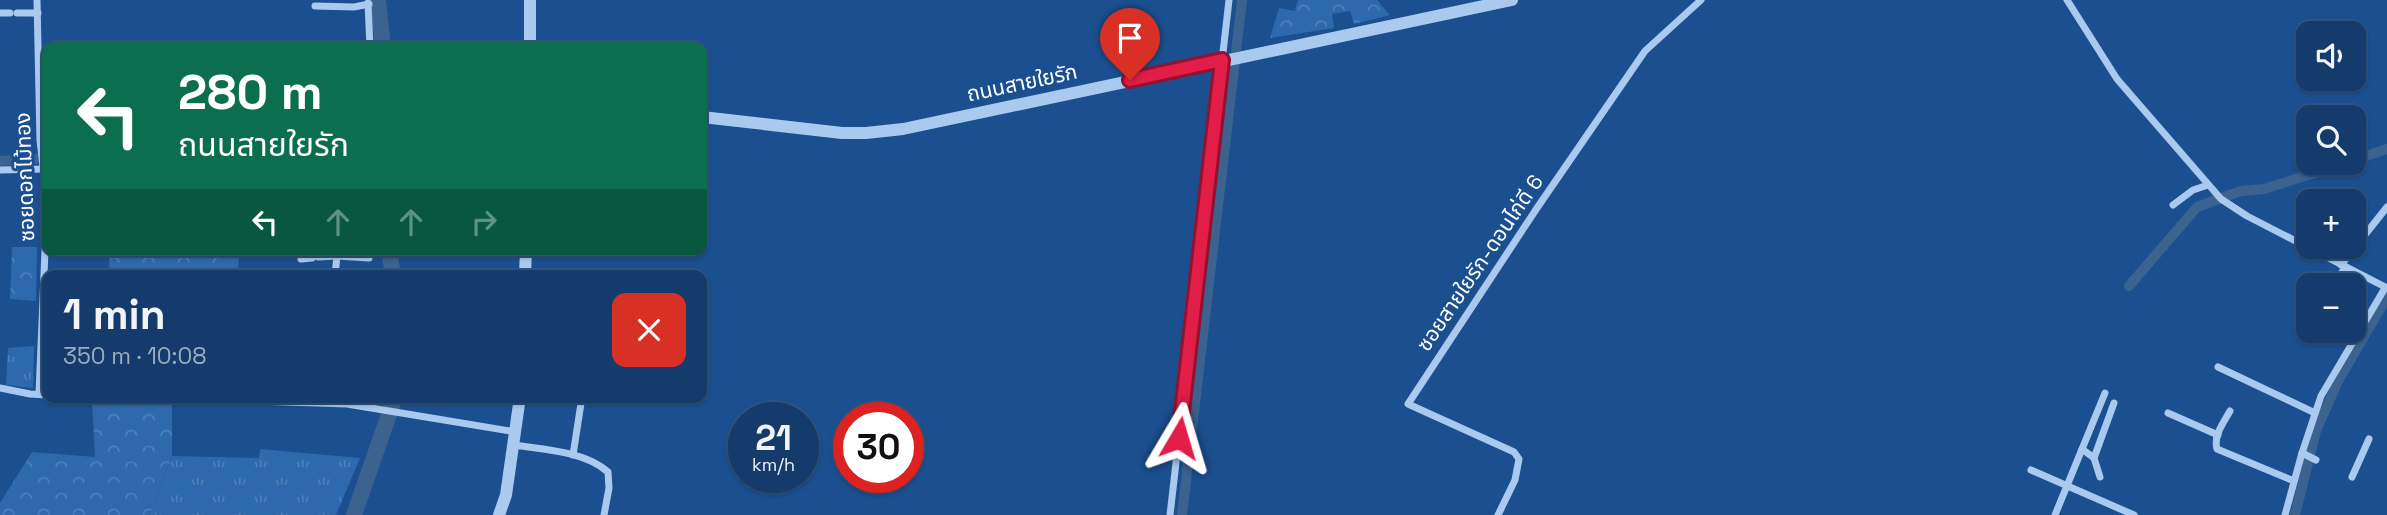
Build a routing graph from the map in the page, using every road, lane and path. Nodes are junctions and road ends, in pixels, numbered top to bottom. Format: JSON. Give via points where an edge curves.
{"nodes":[{"id":1,"x":37,"y":0,"type":"edge"},
{"id":2,"x":530,"y":0,"type":"edge"},
{"id":3,"x":1229,"y":0,"type":"edge"},
{"id":4,"x":1512,"y":0,"type":"edge"},
{"id":5,"x":1701,"y":0,"type":"edge"},
{"id":6,"x":2067,"y":0,"type":"edge"},
{"id":7,"x":368,"y":2,"type":"edge"},
{"id":8,"x":316,"y":6,"type":"dead end"},
{"id":9,"x":0,"y":13,"type":"edge"},
{"id":10,"x":38,"y":13,"type":"junction"},
{"id":11,"x":370,"y":42,"type":"edge"},
{"id":12,"x":530,"y":42,"type":"edge"},
{"id":13,"x":1225,"y":60,"type":"junction"},
{"id":14,"x":707,"y":118,"type":"edge"},
{"id":15,"x":42,"y":152,"type":"edge"},
{"id":16,"x":42,"y":162,"type":"edge"},
{"id":17,"x":0,"y":170,"type":"edge"},
{"id":18,"x":2208,"y":185,"type":"junction"},
{"id":19,"x":2173,"y":205,"type":"dead end"},
{"id":20,"x":2387,"y":207,"type":"edge"},
{"id":21,"x":337,"y":256,"type":"junction"},
{"id":22,"x":301,"y":258,"type":"dead end"},
{"id":23,"x":369,"y":258,"type":"dead end"},
{"id":24,"x":2344,"y":266,"type":"junction"},
{"id":25,"x":336,"y":270,"type":"edge"},
{"id":26,"x":2340,"y":273,"type":"edge"},
{"id":27,"x":2386,"y":288,"type":"edge"},
{"id":28,"x":2218,"y":367,"type":"dead end"},
{"id":29,"x":0,"y":388,"type":"edge"},
{"id":30,"x":2105,"y":393,"type":"dead end"},
{"id":31,"x":42,"y":395,"type":"edge"},
{"id":32,"x":356,"y":403,"type":"edge"},
{"id":33,"x":519,"y":403,"type":"edge"},
{"id":34,"x":581,"y":403,"type":"edge"},
{"id":35,"x":2114,"y":403,"type":"dead end"},
{"id":36,"x":2230,"y":411,"type":"dead end"},
{"id":37,"x":2168,"y":413,"type":"dead end"},
{"id":38,"x":2315,"y":413,"type":"junction"},
{"id":39,"x":2218,"y":435,"type":"junction"},
{"id":40,"x":515,"y":438,"type":"junction"},
{"id":41,"x":2369,"y":439,"type":"dead end"},
{"id":42,"x":2082,"y":449,"type":"junction"},
{"id":43,"x":573,"y":455,"type":"junction"},
{"id":44,"x":2304,"y":455,"type":"junction"},
{"id":45,"x":2094,"y":458,"type":"junction"},
{"id":46,"x":2316,"y":460,"type":"dead end"},
{"id":47,"x":2031,"y":470,"type":"dead end"},
{"id":48,"x":2100,"y":477,"type":"dead end"},
{"id":49,"x":2352,"y":477,"type":"dead end"},
{"id":50,"x":2294,"y":481,"type":"junction"},
{"id":51,"x":2067,"y":485,"type":"junction"},
{"id":52,"x":2132,"y":514,"type":"edge"},
{"id":53,"x":499,"y":515,"type":"edge"},
{"id":54,"x":604,"y":515,"type":"edge"},
{"id":55,"x":1170,"y":515,"type":"edge"},
{"id":56,"x":1498,"y":515,"type":"edge"},
{"id":57,"x":2055,"y":515,"type":"edge"},
{"id":58,"x":2285,"y":515,"type":"edge"}],
"edges":[{"from":1,"to":10,"type":"street","name":"ซอยดอกไม้ทอง"},
{"from":2,"to":12,"type":"street"},
{"from":3,"to":13,"type":"street"},
{"from":4,"to":13,"type":"street","name":"ถนนสายใยรัก"},
{"from":5,"to":56,"type":"street","name":"ซอยสายใยรัก-ดอนไก่ดี 6","via":[[1645,51],[1408,404],[1514,452],[1520,459]]},
{"from":6,"to":18,"type":"street","via":[[2117,79]]},
{"from":7,"to":8,"type":"street","via":[[354,7]]},
{"from":7,"to":11,"type":"street"},
{"from":9,"to":10,"type":"street"},
{"from":10,"to":15,"type":"street","name":"ซอยดอกไม้ทอง"},
{"from":13,"to":14,"type":"street","name":"ถนนสายใยรัก","via":[[903,129],[821,132]]},
{"from":13,"to":55,"type":"street"},
{"from":16,"to":17,"type":"street"},
{"from":18,"to":19,"type":"street"},
{"from":18,"to":24,"type":"street","via":[[2246,216]]},
{"from":20,"to":24,"type":"street"},
{"from":21,"to":22,"type":"street"},
{"from":21,"to":23,"type":"street"},
{"from":21,"to":25,"type":"street"},
{"from":24,"to":26,"type":"street"},
{"from":24,"to":27,"type":"street"},
{"from":27,"to":38,"type":"street","via":[[2332,375]]},
{"from":28,"to":38,"type":"street"},
{"from":29,"to":31,"type":"street"},
{"from":30,"to":42,"type":"street"},
{"from":32,"to":40,"type":"street"},
{"from":33,"to":40,"type":"street"},
{"from":34,"to":43,"type":"street"},
{"from":35,"to":45,"type":"street"},
{"from":36,"to":39,"type":"street"},
{"from":37,"to":39,"type":"street"},
{"from":38,"to":44,"type":"street"},
{"from":39,"to":50,"type":"street","via":[[2217,449]]},
{"from":40,"to":43,"type":"street"},
{"from":40,"to":53,"type":"street"},
{"from":41,"to":49,"type":"street"},
{"from":42,"to":45,"type":"street"},
{"from":42,"to":51,"type":"street"},
{"from":43,"to":54,"type":"street","via":[[608,472]]},
{"from":44,"to":46,"type":"street"},
{"from":44,"to":50,"type":"street"},
{"from":45,"to":48,"type":"street"},
{"from":47,"to":51,"type":"street"},
{"from":50,"to":58,"type":"street"},
{"from":51,"to":52,"type":"street"},
{"from":51,"to":57,"type":"street"}]}
